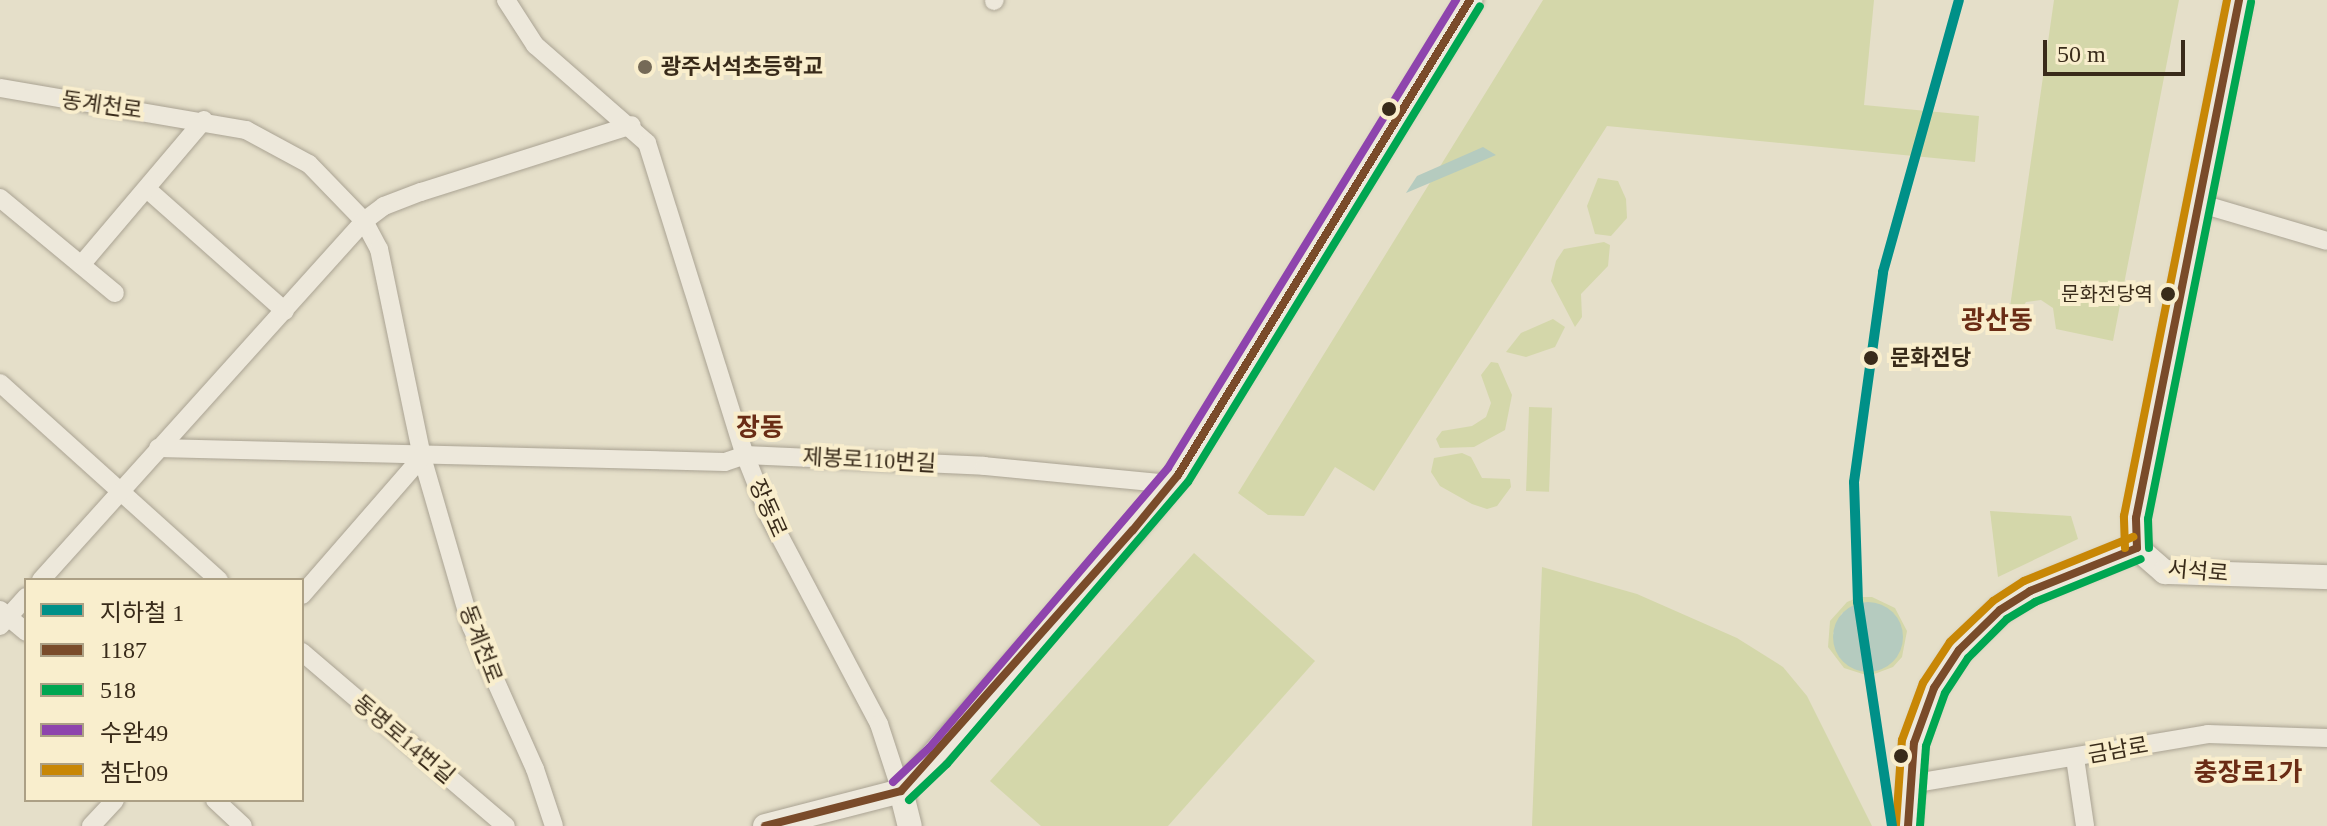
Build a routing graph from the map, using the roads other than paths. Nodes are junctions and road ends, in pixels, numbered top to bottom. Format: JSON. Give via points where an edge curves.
{"nodes":[{"id":1,"x":506,"y":0,"type":"edge"},
{"id":2,"x":1470,"y":0,"type":"edge"},
{"id":3,"x":2239,"y":0,"type":"edge"},
{"id":4,"x":0,"y":88,"type":"edge"},
{"id":5,"x":204,"y":120,"type":"junction"},
{"id":6,"x":632,"y":125,"type":"junction"},
{"id":7,"x":147,"y":189,"type":"junction"},
{"id":8,"x":0,"y":198,"type":"edge"},
{"id":9,"x":2198,"y":203,"type":"junction"},
{"id":10,"x":364,"y":221,"type":"junction"},
{"id":11,"x":2326,"y":236,"type":"edge"},
{"id":12,"x":81,"y":265,"type":"junction"},
{"id":13,"x":115,"y":293,"type":"dead end"},
{"id":14,"x":285,"y":311,"type":"junction"},
{"id":15,"x":0,"y":383,"type":"edge"},
{"id":16,"x":158,"y":448,"type":"junction"},
{"id":17,"x":745,"y":455,"type":"junction"},
{"id":18,"x":422,"y":457,"type":"junction"},
{"id":19,"x":1171,"y":484,"type":"junction"},
{"id":20,"x":119,"y":492,"type":"junction"},
{"id":21,"x":2137,"y":548,"type":"junction"},
{"id":22,"x":2327,"y":577,"type":"edge"},
{"id":23,"x":43,"y":578,"type":"edge"},
{"id":24,"x":217,"y":578,"type":"edge"},
{"id":25,"x":304,"y":593,"type":"edge"},
{"id":26,"x":24,"y":599,"type":"edge"},
{"id":27,"x":3,"y":618,"type":"edge"},
{"id":28,"x":24,"y":631,"type":"edge"},
{"id":29,"x":304,"y":654,"type":"edge"},
{"id":30,"x":2327,"y":738,"type":"edge"},
{"id":31,"x":2075,"y":758,"type":"junction"},
{"id":32,"x":1910,"y":784,"type":"junction"},
{"id":33,"x":901,"y":791,"type":"junction"},
{"id":34,"x":113,"y":802,"type":"edge"},
{"id":35,"x":217,"y":802,"type":"edge"},
{"id":36,"x":91,"y":826,"type":"edge"},
{"id":37,"x":243,"y":826,"type":"edge"},
{"id":38,"x":506,"y":826,"type":"edge"},
{"id":39,"x":554,"y":826,"type":"edge"},
{"id":40,"x":765,"y":826,"type":"edge"},
{"id":41,"x":910,"y":826,"type":"edge"},
{"id":42,"x":1908,"y":826,"type":"edge"},
{"id":43,"x":2085,"y":826,"type":"edge"}],
"edges":[{"from":1,"to":6,"type":"street","name":"장동로","via":[[535,45],[600,104]]},
{"from":2,"to":19,"type":"street"},
{"from":3,"to":9,"type":"street"},
{"from":4,"to":5,"type":"street","name":"동계천로"},
{"from":5,"to":7,"type":"street"},
{"from":5,"to":10,"type":"street","name":"동계천로","via":[[274,141],[309,164]]},
{"from":6,"to":10,"type":"street","via":[[421,192],[384,206]]},
{"from":6,"to":17,"type":"street","name":"장동로","via":[[647,143]]},
{"from":7,"to":12,"type":"street"},
{"from":7,"to":14,"type":"street"},
{"from":8,"to":12,"type":"street"},
{"from":9,"to":11,"type":"street"},
{"from":9,"to":21,"type":"street","via":[[2136,518]]},
{"from":10,"to":14,"type":"street"},
{"from":10,"to":18,"type":"street","name":"동계천로","via":[[379,249]]},
{"from":12,"to":13,"type":"street"},
{"from":14,"to":16,"type":"street"},
{"from":15,"to":20,"type":"street"},
{"from":16,"to":18,"type":"street","via":[[384,451]]},
{"from":16,"to":20,"type":"street"},
{"from":17,"to":18,"type":"street","name":"제봉로110번길","via":[[725,462]]},
{"from":17,"to":19,"type":"street","name":"제봉로110번길","via":[[984,466]]},
{"from":17,"to":33,"type":"street","name":"장동로","via":[[770,518],[879,724]]},
{"from":18,"to":25,"type":"street"},
{"from":18,"to":39,"type":"street","name":"동계천로","via":[[471,626],[535,769]]},
{"from":19,"to":33,"type":"street","via":[[938,756]]},
{"from":20,"to":23,"type":"street"},
{"from":20,"to":24,"type":"street"},
{"from":21,"to":22,"type":"street","name":"서석로","via":[[2165,572]]},
{"from":21,"to":32,"type":"street","name":"서석로","via":[[2030,591],[1979,629],[1934,688],[1914,743]]},
{"from":26,"to":27,"type":"street"},
{"from":27,"to":28,"type":"street"},
{"from":29,"to":38,"type":"street","name":"동명로14번길"},
{"from":30,"to":31,"type":"street","name":"금남로","via":[[2208,734]]},
{"from":31,"to":32,"type":"street","name":"금남로"},
{"from":31,"to":43,"type":"street"},
{"from":32,"to":42,"type":"street","name":"서석로"},
{"from":33,"to":40,"type":"street"},
{"from":33,"to":41,"type":"street"},
{"from":34,"to":36,"type":"street"},
{"from":35,"to":37,"type":"street"}]}
